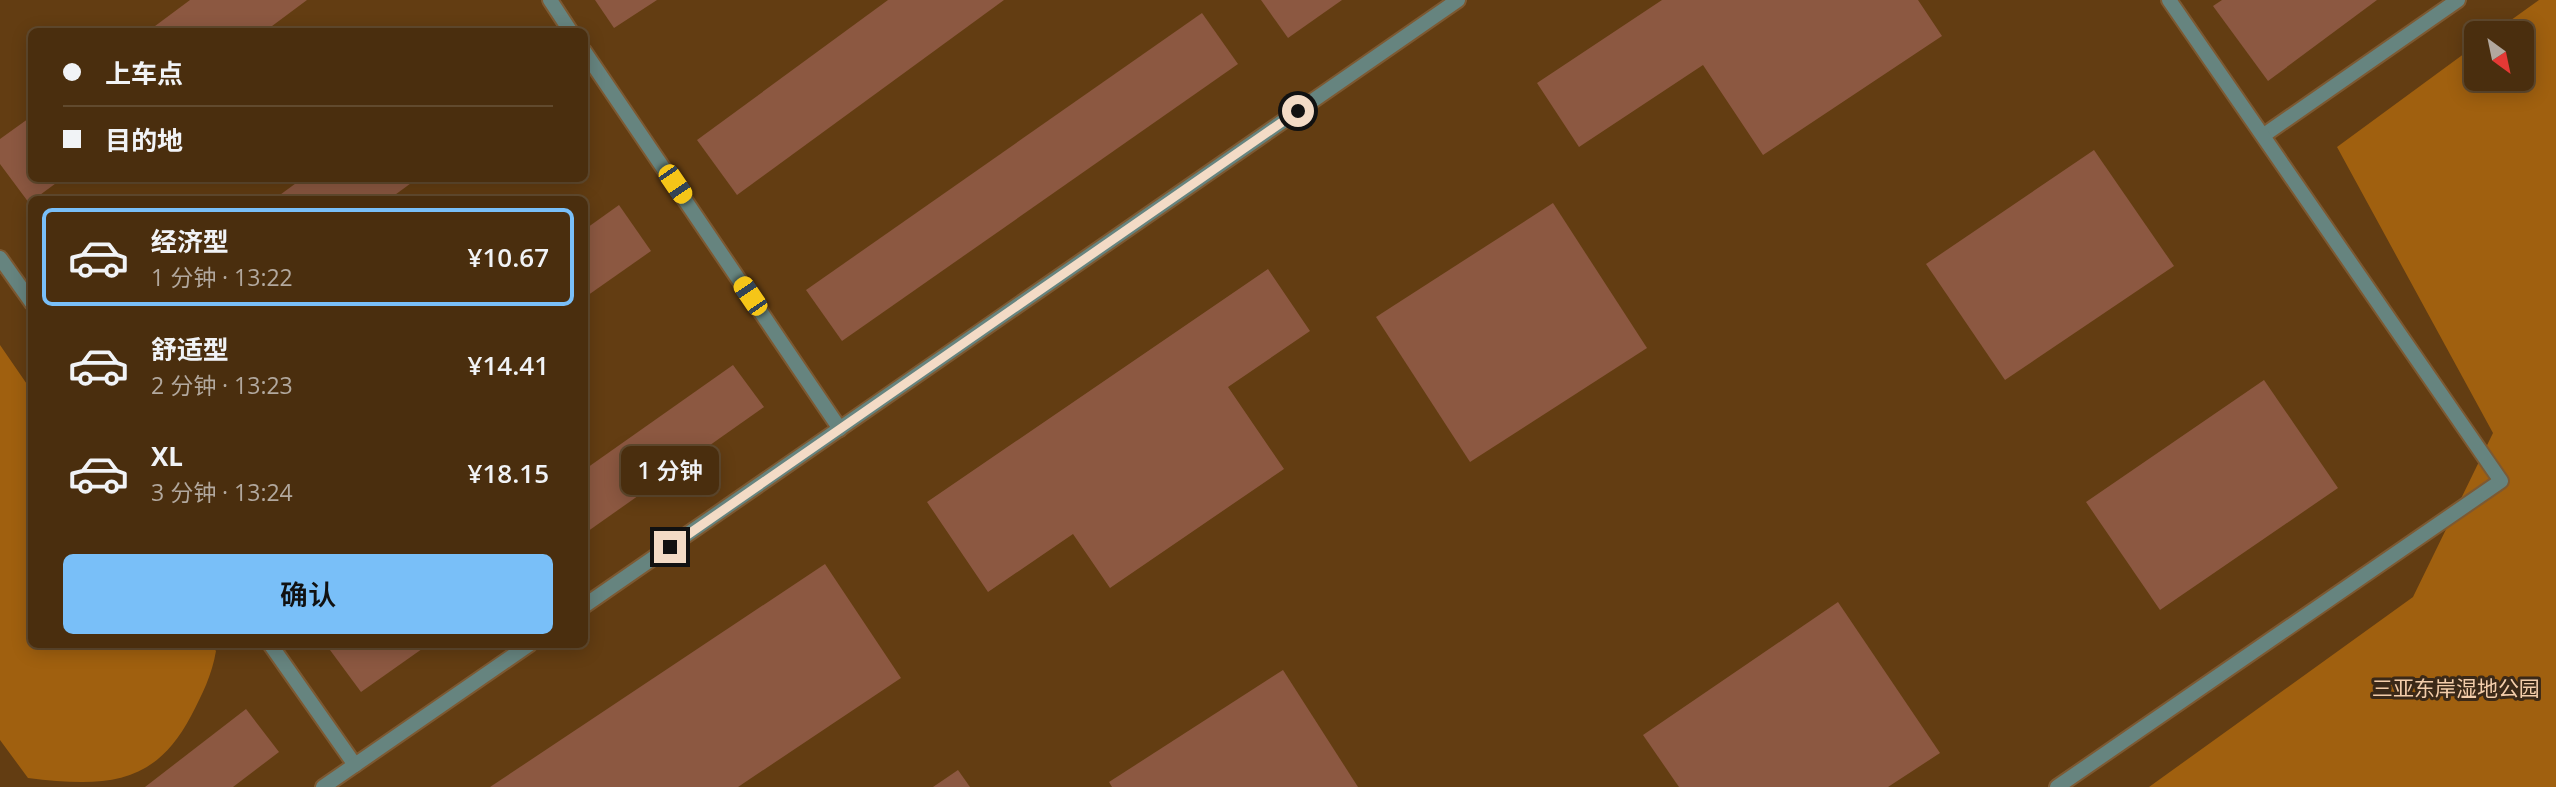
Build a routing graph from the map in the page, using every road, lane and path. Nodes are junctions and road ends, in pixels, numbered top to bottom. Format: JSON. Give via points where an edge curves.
{"nodes":[{"id":1,"x":550,"y":0,"type":"edge"},
{"id":2,"x":1458,"y":0,"type":"edge"},
{"id":3,"x":2169,"y":0,"type":"edge"},
{"id":4,"x":2458,"y":0,"type":"edge"},
{"id":5,"x":568,"y":28,"type":"edge"},
{"id":6,"x":588,"y":57,"type":"edge"},
{"id":7,"x":2264,"y":135,"type":"junction"},
{"id":8,"x":0,"y":258,"type":"edge"},
{"id":9,"x":28,"y":297,"type":"edge"},
{"id":10,"x":840,"y":429,"type":"junction"},
{"id":11,"x":588,"y":603,"type":"edge"},
{"id":12,"x":273,"y":648,"type":"edge"},
{"id":13,"x":524,"y":648,"type":"edge"},
{"id":14,"x":355,"y":765,"type":"junction"},
{"id":15,"x":324,"y":787,"type":"edge"},
{"id":16,"x":2057,"y":787,"type":"edge"}],
"edges":[{"from":1,"to":5,"type":"street"},
{"from":2,"to":10,"type":"street"},
{"from":3,"to":7,"type":"street"},
{"from":4,"to":7,"type":"street"},
{"from":6,"to":10,"type":"street"},
{"from":7,"to":16,"type":"street","via":[[2501,481]]},
{"from":8,"to":9,"type":"street"},
{"from":10,"to":11,"type":"street"},
{"from":12,"to":14,"type":"street"},
{"from":13,"to":14,"type":"street"},
{"from":14,"to":15,"type":"street"}]}
